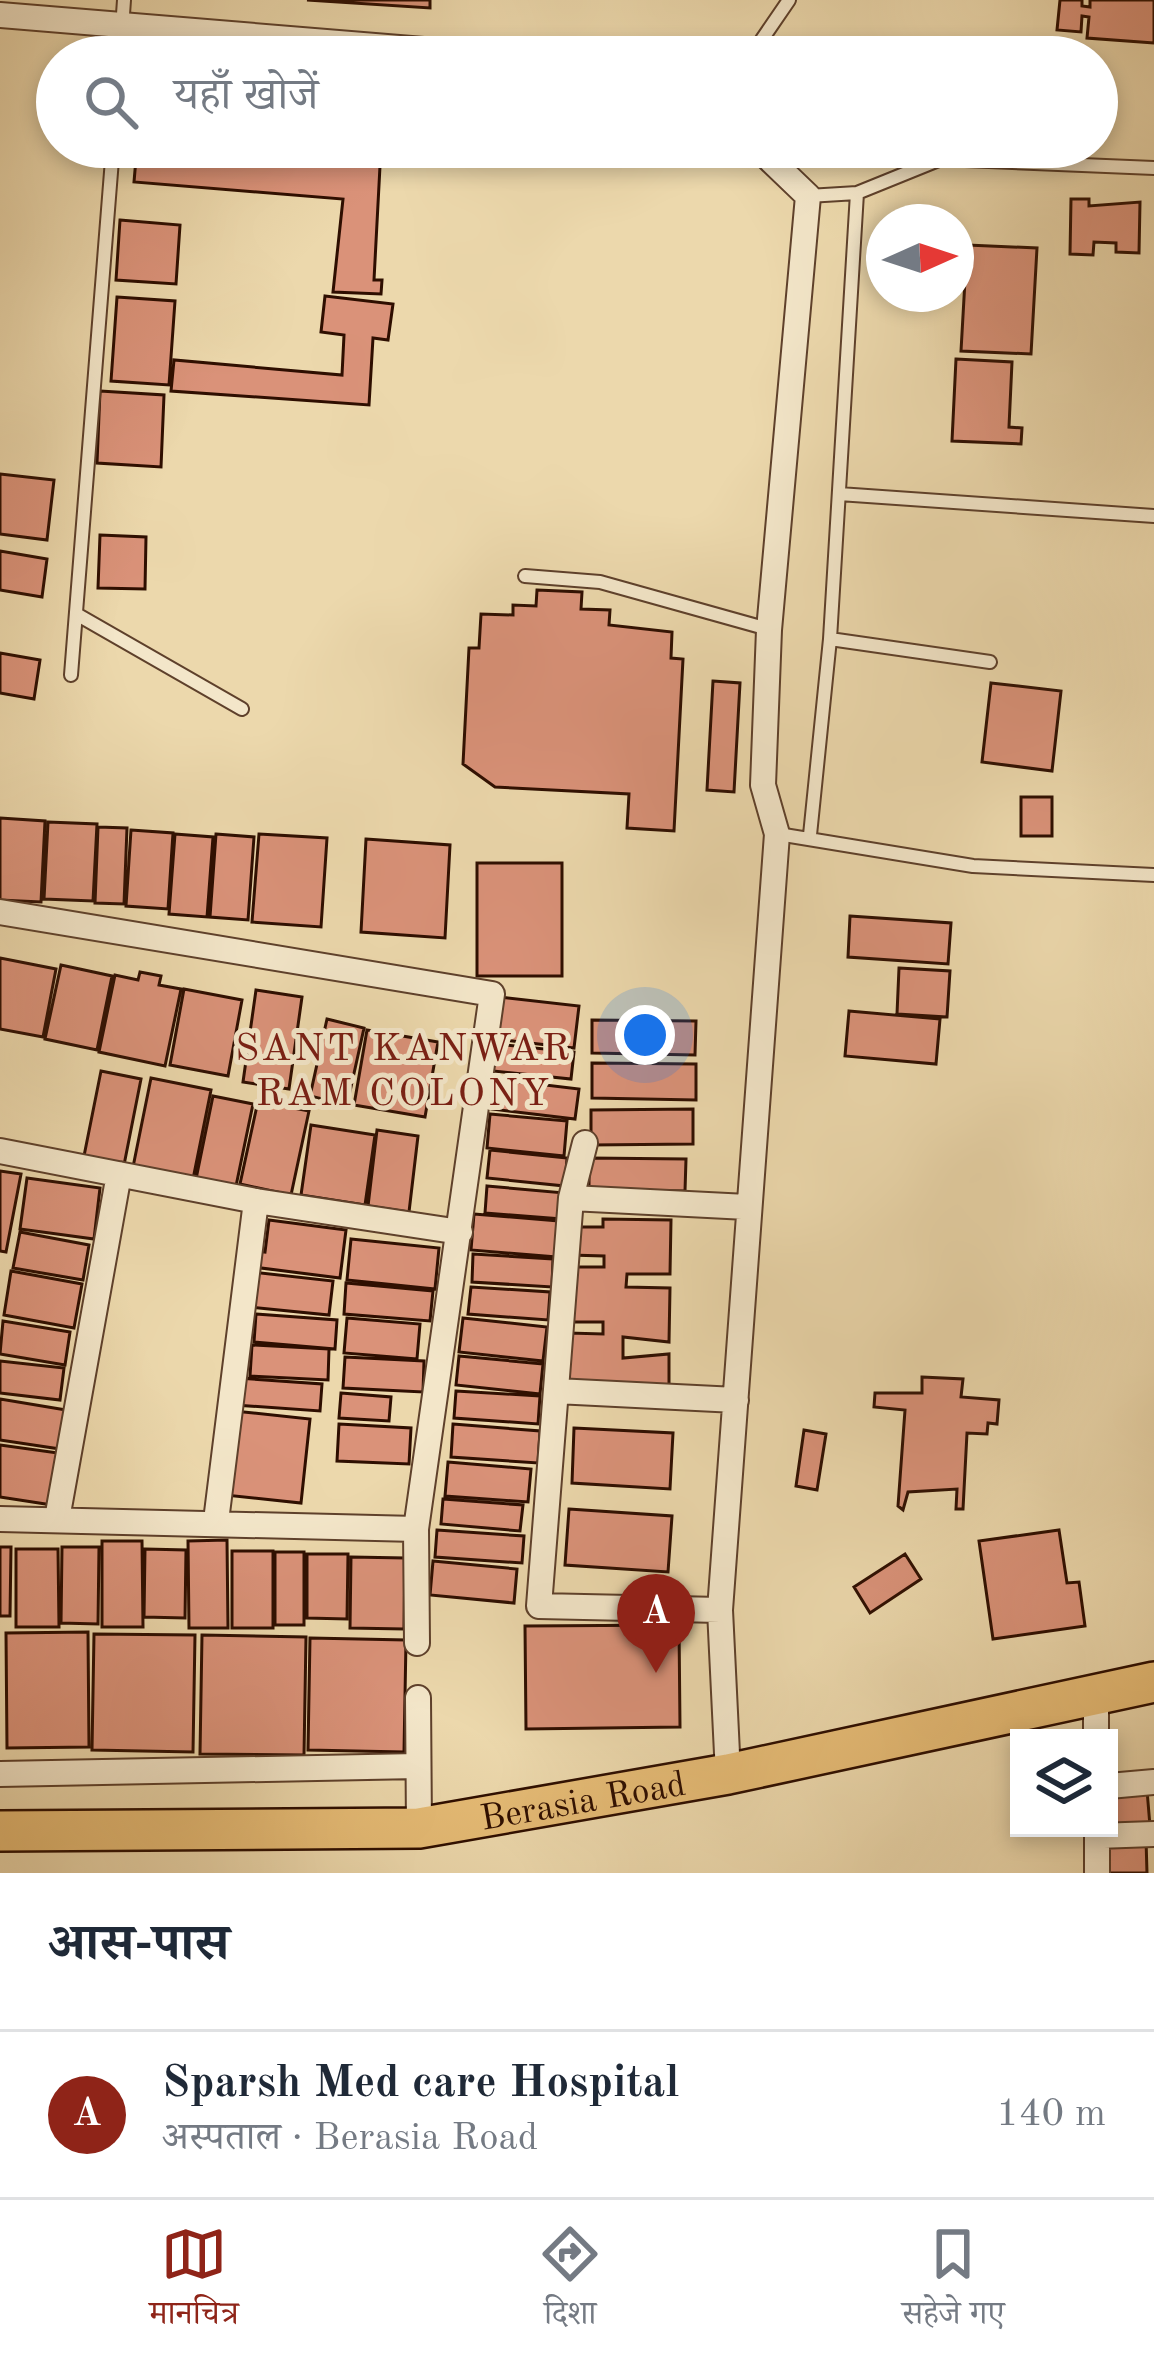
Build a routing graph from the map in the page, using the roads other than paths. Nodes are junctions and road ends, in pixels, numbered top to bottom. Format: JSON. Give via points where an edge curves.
{"nodes":[{"id":1,"x":124,"y":0,"type":"edge"},
{"id":2,"x":789,"y":0,"type":"edge"},
{"id":3,"x":0,"y":15,"type":"edge"},
{"id":4,"x":122,"y":29,"type":"junction"},
{"id":5,"x":122,"y":36,"type":"edge"},
{"id":6,"x":219,"y":36,"type":"edge"},
{"id":7,"x":764,"y":36,"type":"edge"},
{"id":8,"x":1118,"y":166,"type":"edge"},
{"id":9,"x":111,"y":168,"type":"edge"},
{"id":10,"x":779,"y":168,"type":"edge"},
{"id":11,"x":919,"y":168,"type":"edge"},
{"id":12,"x":1154,"y":168,"type":"edge"},
{"id":13,"x":857,"y":193,"type":"junction"},
{"id":14,"x":808,"y":196,"type":"junction"},
{"id":15,"x":839,"y":494,"type":"junction"},
{"id":16,"x":1154,"y":516,"type":"edge"},
{"id":17,"x":525,"y":576,"type":"dead end"},
{"id":18,"x":77,"y":615,"type":"junction"},
{"id":19,"x":769,"y":630,"type":"junction"},
{"id":20,"x":830,"y":639,"type":"junction"},
{"id":21,"x":990,"y":662,"type":"dead end"},
{"id":22,"x":70,"y":675,"type":"dead end"},
{"id":23,"x":242,"y":709,"type":"dead end"},
{"id":24,"x":777,"y":834,"type":"junction"},
{"id":25,"x":810,"y":835,"type":"junction"},
{"id":26,"x":1154,"y":875,"type":"edge"},
{"id":27,"x":0,"y":912,"type":"edge"},
{"id":28,"x":585,"y":1143,"type":"dead end"},
{"id":29,"x":0,"y":1151,"type":"edge"},
{"id":30,"x":119,"y":1174,"type":"junction"},
{"id":31,"x":571,"y":1198,"type":"junction"},
{"id":32,"x":256,"y":1201,"type":"junction"},
{"id":33,"x":748,"y":1208,"type":"junction"},
{"id":34,"x":460,"y":1232,"type":"junction"},
{"id":35,"x":556,"y":1391,"type":"junction"},
{"id":36,"x":736,"y":1400,"type":"junction"},
{"id":37,"x":0,"y":1519,"type":"edge"},
{"id":38,"x":57,"y":1519,"type":"junction"},
{"id":39,"x":216,"y":1521,"type":"junction"},
{"id":40,"x":416,"y":1528,"type":"junction"},
{"id":41,"x":720,"y":1610,"type":"junction"},
{"id":42,"x":417,"y":1643,"type":"dead end"},
{"id":43,"x":1154,"y":1682,"type":"edge"},
{"id":44,"x":1096,"y":1695,"type":"junction"},
{"id":45,"x":418,"y":1698,"type":"dead end"},
{"id":46,"x":1096,"y":1729,"type":"edge"},
{"id":47,"x":418,"y":1766,"type":"junction"},
{"id":48,"x":0,"y":1774,"type":"edge"},
{"id":49,"x":728,"y":1774,"type":"junction"},
{"id":50,"x":1154,"y":1782,"type":"edge"},
{"id":51,"x":1118,"y":1785,"type":"edge"},
{"id":52,"x":419,"y":1828,"type":"junction"},
{"id":53,"x":0,"y":1831,"type":"edge"},
{"id":54,"x":1118,"y":1833,"type":"edge"},
{"id":55,"x":1154,"y":1834,"type":"edge"},
{"id":56,"x":1097,"y":1837,"type":"edge"},
{"id":57,"x":1097,"y":1873,"type":"edge"}],
"edges":[{"from":1,"to":4,"type":"lane"},
{"from":2,"to":7,"type":"lane"},
{"from":3,"to":4,"type":"street"},
{"from":4,"to":5,"type":"lane"},
{"from":4,"to":6,"type":"street"},
{"from":8,"to":12,"type":"lane"},
{"from":9,"to":18,"type":"lane"},
{"from":10,"to":14,"type":"street"},
{"from":11,"to":13,"type":"lane"},
{"from":13,"to":14,"type":"lane"},
{"from":13,"to":15,"type":"lane"},
{"from":14,"to":19,"type":"street"},
{"from":15,"to":16,"type":"lane"},
{"from":15,"to":20,"type":"lane"},
{"from":17,"to":19,"type":"lane","via":[[600,582]]},
{"from":18,"to":22,"type":"lane"},
{"from":18,"to":23,"type":"lane"},
{"from":19,"to":24,"type":"street","via":[[764,785]]},
{"from":20,"to":21,"type":"lane"},
{"from":20,"to":25,"type":"lane"},
{"from":24,"to":25,"type":"lane"},
{"from":24,"to":33,"type":"street"},
{"from":25,"to":26,"type":"lane","via":[[973,866]]},
{"from":27,"to":34,"type":"street","via":[[492,994]]},
{"from":28,"to":31,"type":"street"},
{"from":29,"to":30,"type":"street"},
{"from":30,"to":32,"type":"street"},
{"from":30,"to":38,"type":"street"},
{"from":31,"to":33,"type":"street"},
{"from":31,"to":35,"type":"street"},
{"from":32,"to":34,"type":"street"},
{"from":32,"to":39,"type":"street"},
{"from":33,"to":36,"type":"street"},
{"from":34,"to":40,"type":"street"},
{"from":35,"to":36,"type":"street"},
{"from":35,"to":41,"type":"street","via":[[539,1606]]},
{"from":36,"to":41,"type":"street"},
{"from":37,"to":38,"type":"street"},
{"from":38,"to":39,"type":"street"},
{"from":39,"to":40,"type":"street"},
{"from":40,"to":42,"type":"street"},
{"from":41,"to":49,"type":"street"},
{"from":43,"to":44,"type":"main road","name":"Berasia Road"},
{"from":44,"to":46,"type":"street"},
{"from":44,"to":49,"type":"main road","name":"Berasia Road"},
{"from":45,"to":47,"type":"street"},
{"from":47,"to":48,"type":"street"},
{"from":47,"to":52,"type":"street"},
{"from":49,"to":52,"type":"main road","name":"Berasia Road"},
{"from":50,"to":51,"type":"street"},
{"from":52,"to":53,"type":"main road","name":"Berasia Road"},
{"from":54,"to":55,"type":"street"},
{"from":56,"to":57,"type":"street"}]}
